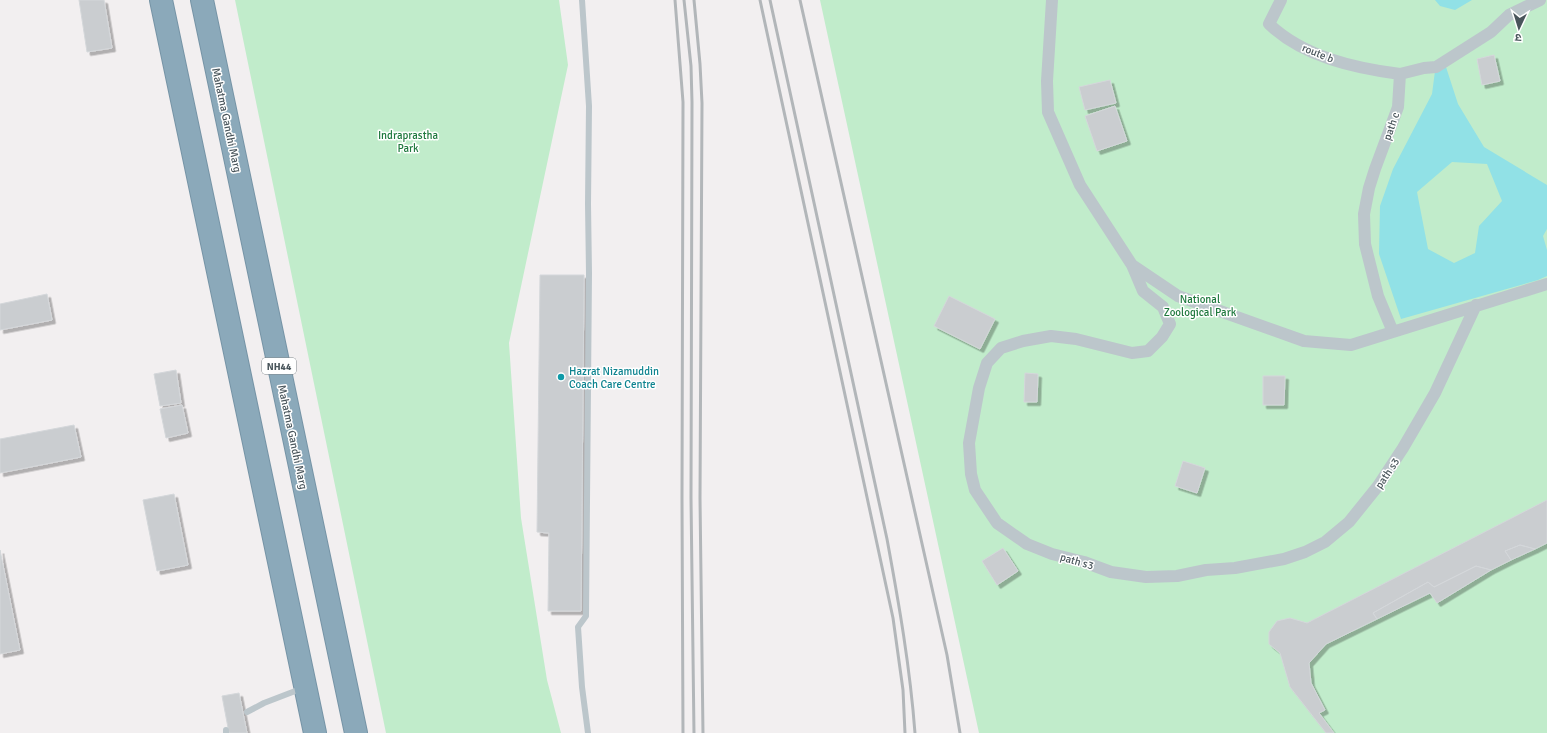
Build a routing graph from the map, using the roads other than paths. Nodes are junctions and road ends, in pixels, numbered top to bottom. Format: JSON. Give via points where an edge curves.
{"nodes":[{"id":1,"x":161,"y":0,"type":"edge"},
{"id":2,"x":202,"y":0,"type":"edge"},
{"id":3,"x":582,"y":0,"type":"edge"},
{"id":4,"x":1052,"y":0,"type":"edge"},
{"id":5,"x":1281,"y":0,"type":"edge"},
{"id":6,"x":1540,"y":0,"type":"edge"},
{"id":7,"x":1400,"y":74,"type":"junction"},
{"id":8,"x":1132,"y":265,"type":"junction"},
{"id":9,"x":1547,"y":284,"type":"edge"},
{"id":10,"x":1476,"y":305,"type":"junction"},
{"id":11,"x":1393,"y":332,"type":"junction"},
{"id":12,"x":305,"y":687,"type":"junction"},
{"id":13,"x":247,"y":712,"type":"dead end"},
{"id":14,"x":315,"y":733,"type":"edge"},
{"id":15,"x":356,"y":733,"type":"edge"},
{"id":16,"x":588,"y":733,"type":"edge"}],
"edges":[{"from":1,"to":12,"type":"highway"},
{"from":2,"to":15,"type":"highway","name":"Mahatma Gandhi Marg","number":"NH44"},
{"from":3,"to":16,"type":"lane","via":[[589,106],[589,280],[586,616],[578,627]]},
{"from":4,"to":8,"type":"street","via":[[1047,81],[1048,112],[1080,185]]},
{"from":5,"to":7,"type":"street","name":"route b","via":[[1269,24],[1290,40],[1310,51],[1352,66]]},
{"from":6,"to":7,"type":"street","via":[[1510,15],[1491,32],[1436,67]]},
{"from":7,"to":11,"type":"street","name":"path c","via":[[1398,107],[1369,188],[1364,214],[1365,244],[1378,296]]},
{"from":8,"to":10,"type":"street","name":"path s3","via":[[1142,291],[1163,307],[1170,324],[1162,337],[1148,351],[1132,353],[1051,336],[1001,348],[987,363],[979,388],[969,443],[975,490],[997,523],[1027,544],[1052,554],[1111,572],[1146,577],[1177,576],[1284,559],[1325,542],[1349,522],[1404,448],[1435,393]]},
{"from":8,"to":11,"type":"street","via":[[1178,296],[1304,341],[1351,345]]},
{"from":9,"to":10,"type":"street"},
{"from":10,"to":11,"type":"street"},
{"from":12,"to":13,"type":"lane"},
{"from":12,"to":14,"type":"highway"}]}
